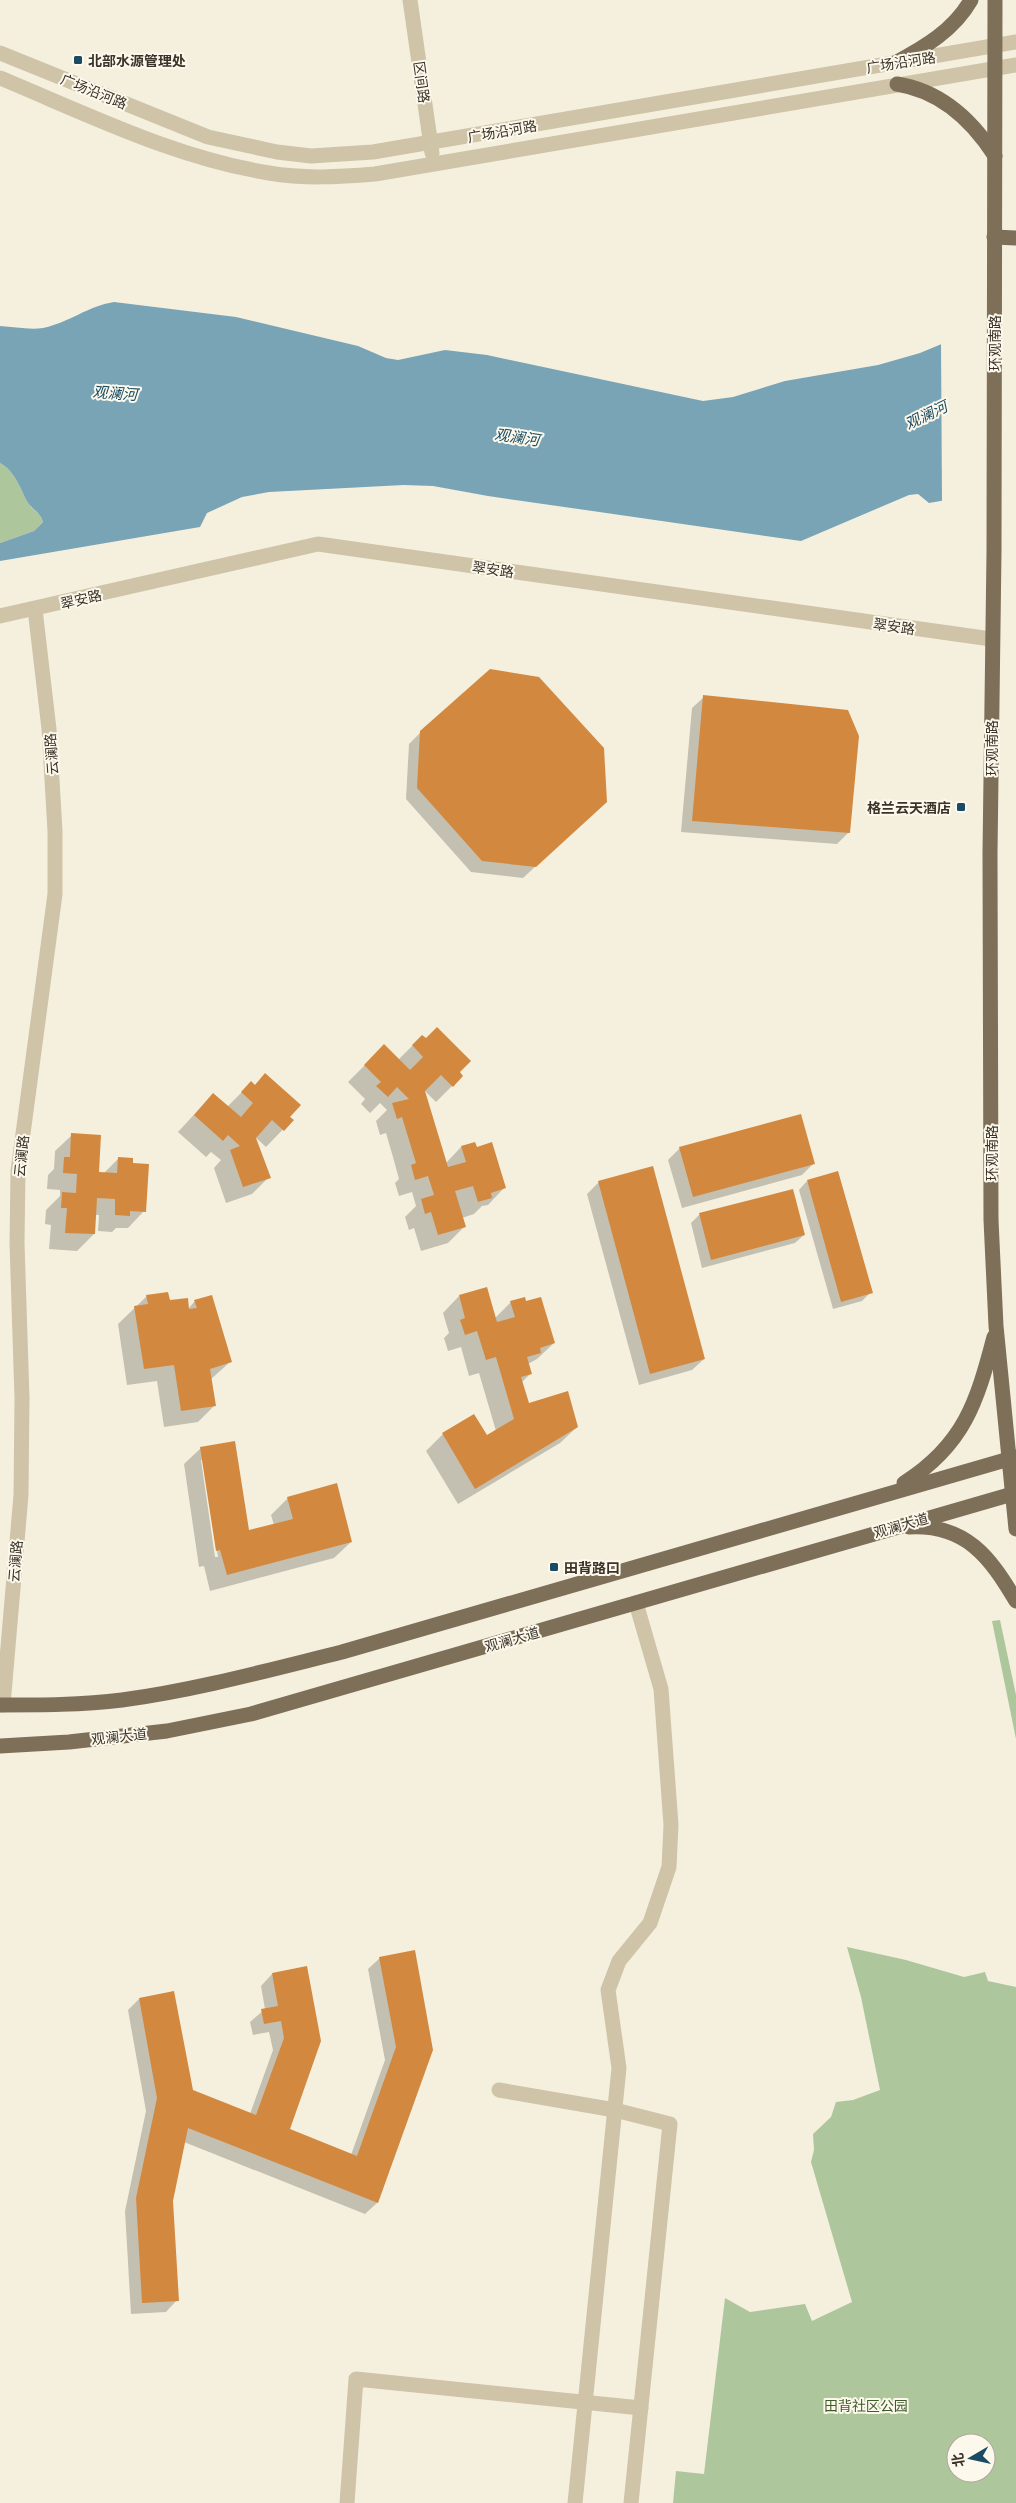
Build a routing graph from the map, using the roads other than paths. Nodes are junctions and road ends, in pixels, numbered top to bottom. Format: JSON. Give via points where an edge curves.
{"nodes":[{"id":1,"x":410,"y":0,"type":"edge"},
{"id":2,"x":971,"y":0,"type":"edge"},
{"id":3,"x":995,"y":0,"type":"edge"},
{"id":4,"x":1016,"y":42,"type":"edge"},
{"id":5,"x":994,"y":46,"type":"junction"},
{"id":6,"x":0,"y":53,"type":"edge"},
{"id":7,"x":895,"y":63,"type":"junction"},
{"id":8,"x":1016,"y":65,"type":"edge"},
{"id":9,"x":994,"y":68,"type":"junction"},
{"id":10,"x":0,"y":78,"type":"edge"},
{"id":11,"x":897,"y":84,"type":"junction"},
{"id":12,"x":430,"y":143,"type":"junction"},
{"id":13,"x":996,"y":157,"type":"junction"},
{"id":14,"x":433,"y":164,"type":"junction"},
{"id":15,"x":1016,"y":238,"type":"edge"},
{"id":16,"x":994,"y":241,"type":"junction"},
{"id":17,"x":35,"y":609,"type":"junction"},
{"id":18,"x":0,"y":616,"type":"edge"},
{"id":19,"x":991,"y":639,"type":"junction"},
{"id":20,"x":996,"y":1326,"type":"junction"},
{"id":21,"x":1012,"y":1458,"type":"edge"},
{"id":22,"x":892,"y":1491,"type":"junction"},
{"id":23,"x":1014,"y":1494,"type":"edge"},
{"id":24,"x":893,"y":1528,"type":"junction"},
{"id":25,"x":1016,"y":1529,"type":"edge"},
{"id":26,"x":1016,"y":1601,"type":"edge"},
{"id":27,"x":636,"y":1603,"type":"junction"},
{"id":28,"x":1,"y":1705,"type":"edge"},
{"id":29,"x":0,"y":1746,"type":"edge"},
{"id":30,"x":499,"y":2090,"type":"dead end"},
{"id":31,"x":615,"y":2110,"type":"junction"},
{"id":32,"x":586,"y":2401,"type":"junction"},
{"id":33,"x":641,"y":2408,"type":"junction"},
{"id":34,"x":347,"y":2503,"type":"edge"},
{"id":35,"x":576,"y":2503,"type":"edge"},
{"id":36,"x":632,"y":2503,"type":"edge"}],
"edges":[{"from":1,"to":12,"type":"street","name":"区间路"},
{"from":2,"to":7,"type":"main road","via":[[956,21],[940,35]]},
{"from":3,"to":5,"type":"main road","name":"环观南路"},
{"from":4,"to":5,"type":"street","name":"广场沿河路"},
{"from":5,"to":7,"type":"street","name":"广场沿河路"},
{"from":5,"to":9,"type":"main road","name":"环观南路"},
{"from":6,"to":12,"type":"street","name":"广场沿河路","via":[[173,124],[241,145],[311,156],[343,156]]},
{"from":7,"to":12,"type":"street","name":"广场沿河路"},
{"from":8,"to":9,"type":"street","name":"广场沿河路"},
{"from":9,"to":11,"type":"street","name":"广场沿河路"},
{"from":9,"to":13,"type":"main road","name":"环观南路"},
{"from":10,"to":14,"type":"street","name":"广场沿河路","via":[[167,146],[242,168],[338,178]]},
{"from":11,"to":13,"type":"main road","via":[[921,90],[954,109],[979,132]]},
{"from":11,"to":14,"type":"street","name":"广场沿河路"},
{"from":12,"to":14,"type":"street","name":"区间路"},
{"from":13,"to":16,"type":"main road","name":"环观南路"},
{"from":15,"to":16,"type":"main road"},
{"from":16,"to":19,"type":"main road","name":"环观南路"},
{"from":17,"to":18,"type":"street","name":"翠安路"},
{"from":17,"to":19,"type":"street","name":"翠安路","via":[[318,544]]},
{"from":17,"to":28,"type":"street","name":"云澜路","via":[[49,728],[55,831],[54,894],[18,1171],[16,1243],[22,1398],[21,1495]]},
{"from":19,"to":20,"type":"main road","name":"环观南路","via":[[991,1220]]},
{"from":20,"to":21,"type":"main road","name":"环观南路"},
{"from":20,"to":22,"type":"main road","via":[[981,1388],[966,1421],[929,1465]]},
{"from":21,"to":22,"type":"main road"},
{"from":21,"to":23,"type":"main road","name":"环观南路"},
{"from":22,"to":28,"type":"main road","via":[[342,1652],[253,1674],[121,1700]]},
{"from":23,"to":24,"type":"main road","name":"观澜大道"},
{"from":23,"to":25,"type":"main road","name":"环观南路"},
{"from":24,"to":26,"type":"main road","via":[[918,1526],[959,1535],[975,1545],[990,1561]]},
{"from":24,"to":27,"type":"main road","name":"观澜大道"},
{"from":27,"to":29,"type":"main road","name":"观澜大道","via":[[252,1714],[167,1731]]},
{"from":27,"to":31,"type":"street","via":[[661,1689],[671,1825],[669,1867],[650,1923],[619,1961],[608,1990],[620,2068]]},
{"from":30,"to":31,"type":"street"},
{"from":31,"to":32,"type":"street"},
{"from":31,"to":33,"type":"street","via":[[670,2124]]},
{"from":32,"to":33,"type":"street"},
{"from":32,"to":34,"type":"street","via":[[356,2379]]},
{"from":32,"to":35,"type":"street"},
{"from":33,"to":36,"type":"street"}]}
